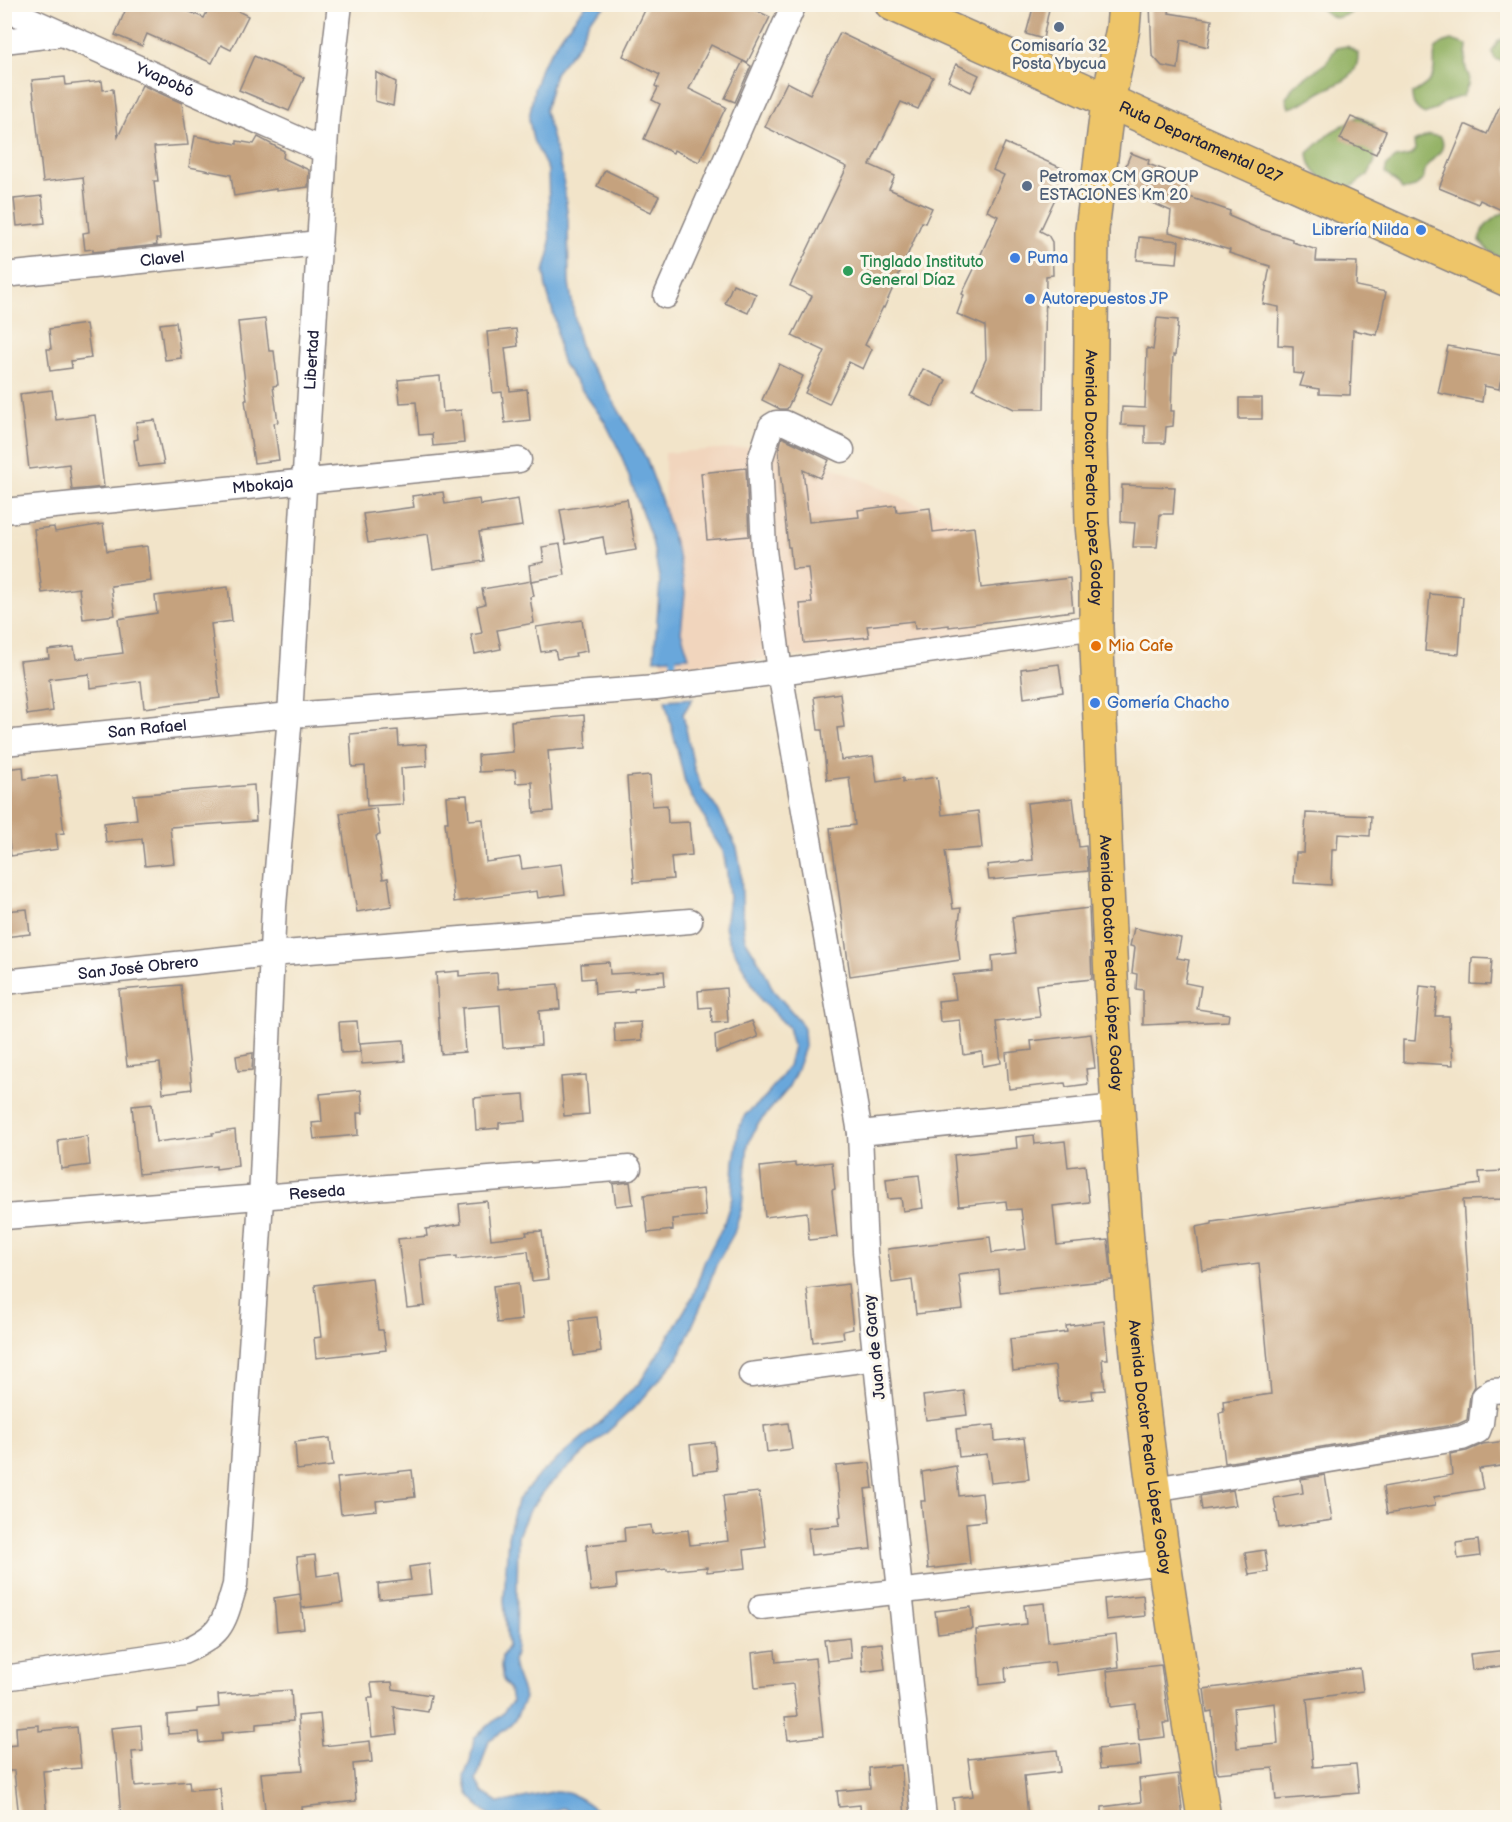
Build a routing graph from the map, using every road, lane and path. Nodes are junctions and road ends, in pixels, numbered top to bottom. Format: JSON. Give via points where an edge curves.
{"nodes":[{"id":1,"x":340,"y":4,"type":"edge"},
{"id":2,"x":794,"y":4,"type":"edge"},
{"id":3,"x":892,"y":4,"type":"edge"},
{"id":4,"x":1125,"y":4,"type":"edge"},
{"id":5,"x":4,"y":8,"type":"edge"},
{"id":6,"x":62,"y":34,"type":"junction"},
{"id":7,"x":4,"y":41,"type":"edge"},
{"id":8,"x":1108,"y":102,"type":"junction"},
{"id":9,"x":325,"y":151,"type":"junction"},
{"id":10,"x":319,"y":243,"type":"junction"},
{"id":11,"x":4,"y":275,"type":"edge"},
{"id":12,"x":1508,"y":280,"type":"edge"},
{"id":13,"x":666,"y":296,"type":"dead end"},
{"id":14,"x":842,"y":450,"type":"dead end"},
{"id":15,"x":519,"y":460,"type":"dead end"},
{"id":16,"x":305,"y":480,"type":"junction"},
{"id":17,"x":4,"y":511,"type":"edge"},
{"id":18,"x":1095,"y":627,"type":"junction"},
{"id":19,"x":780,"y":672,"type":"junction"},
{"id":20,"x":290,"y":715,"type":"junction"},
{"id":21,"x":4,"y":743,"type":"edge"},
{"id":22,"x":690,"y":921,"type":"dead end"},
{"id":23,"x":271,"y":954,"type":"junction"},
{"id":24,"x":4,"y":982,"type":"edge"},
{"id":25,"x":1117,"y":1107,"type":"junction"},
{"id":26,"x":860,"y":1133,"type":"junction"},
{"id":27,"x":629,"y":1168,"type":"dead end"},
{"id":28,"x":261,"y":1197,"type":"junction"},
{"id":29,"x":4,"y":1217,"type":"edge"},
{"id":30,"x":876,"y":1358,"type":"junction"},
{"id":31,"x":751,"y":1375,"type":"dead end"},
{"id":32,"x":1508,"y":1390,"type":"edge"},
{"id":33,"x":1154,"y":1490,"type":"junction"},
{"id":34,"x":1164,"y":1562,"type":"junction"},
{"id":35,"x":901,"y":1592,"type":"junction"},
{"id":36,"x":761,"y":1607,"type":"dead end"},
{"id":37,"x":4,"y":1677,"type":"edge"},
{"id":38,"x":924,"y":1818,"type":"edge"},
{"id":39,"x":1204,"y":1818,"type":"edge"}],
"edges":[{"from":1,"to":9,"type":"street","name":"Libertad"},
{"from":2,"to":13,"type":"street"},
{"from":3,"to":8,"type":"main road","name":"Ruta Departamental 027"},
{"from":4,"to":8,"type":"main road","name":"Avenida Doctor Pedro López Godoy"},
{"from":5,"to":6,"type":"street","name":"Yvapobó"},
{"from":6,"to":7,"type":"street"},
{"from":6,"to":9,"type":"street","name":"Yvapobó"},
{"from":8,"to":12,"type":"main road","name":"Ruta Departamental 027"},
{"from":8,"to":18,"type":"main road","name":"Avenida Doctor Pedro López Godoy","via":[[1092,230],[1090,442]]},
{"from":9,"to":10,"type":"street","name":"Libertad"},
{"from":10,"to":11,"type":"street","name":"Clavel"},
{"from":10,"to":16,"type":"street","name":"Libertad"},
{"from":14,"to":19,"type":"street","name":"Juan de Garay","via":[[784,423],[776,423],[768,432],[760,460],[764,550]]},
{"from":15,"to":16,"type":"street","name":"Mbokaja"},
{"from":16,"to":17,"type":"street","name":"Mbokaja"},
{"from":16,"to":20,"type":"street","name":"Libertad"},
{"from":18,"to":19,"type":"street","name":"San Rafael"},
{"from":18,"to":25,"type":"main road","name":"Avenida Doctor Pedro López Godoy"},
{"from":19,"to":20,"type":"street","name":"San Rafael","via":[[656,688]]},
{"from":19,"to":26,"type":"street","name":"Juan de Garay"},
{"from":20,"to":21,"type":"street","name":"San Rafael"},
{"from":20,"to":23,"type":"street","name":"Libertad"},
{"from":22,"to":23,"type":"street","name":"San José Obrero"},
{"from":23,"to":24,"type":"street","name":"San José Obrero"},
{"from":23,"to":28,"type":"street","name":"Libertad"},
{"from":25,"to":26,"type":"street"},
{"from":25,"to":33,"type":"main road","name":"Avenida Doctor Pedro López Godoy","via":[[1137,1353]]},
{"from":26,"to":30,"type":"street","name":"Juan de Garay","via":[[865,1251]]},
{"from":27,"to":28,"type":"street","name":"Reseda"},
{"from":28,"to":29,"type":"street","name":"Reseda"},
{"from":28,"to":37,"type":"street","name":"Libertad","via":[[235,1585],[224,1621],[207,1641],[183,1652]]},
{"from":30,"to":31,"type":"street"},
{"from":30,"to":35,"type":"street","name":"Juan de Garay"},
{"from":32,"to":33,"type":"street","via":[[1491,1391],[1484,1397],[1478,1431],[1462,1438]]},
{"from":33,"to":34,"type":"main road","name":"Avenida Doctor Pedro López Godoy"},
{"from":34,"to":35,"type":"street"},
{"from":34,"to":39,"type":"main road","name":"Avenida Doctor Pedro López Godoy"},
{"from":35,"to":36,"type":"street"},
{"from":35,"to":38,"type":"street","name":"Juan de Garay"}]}
